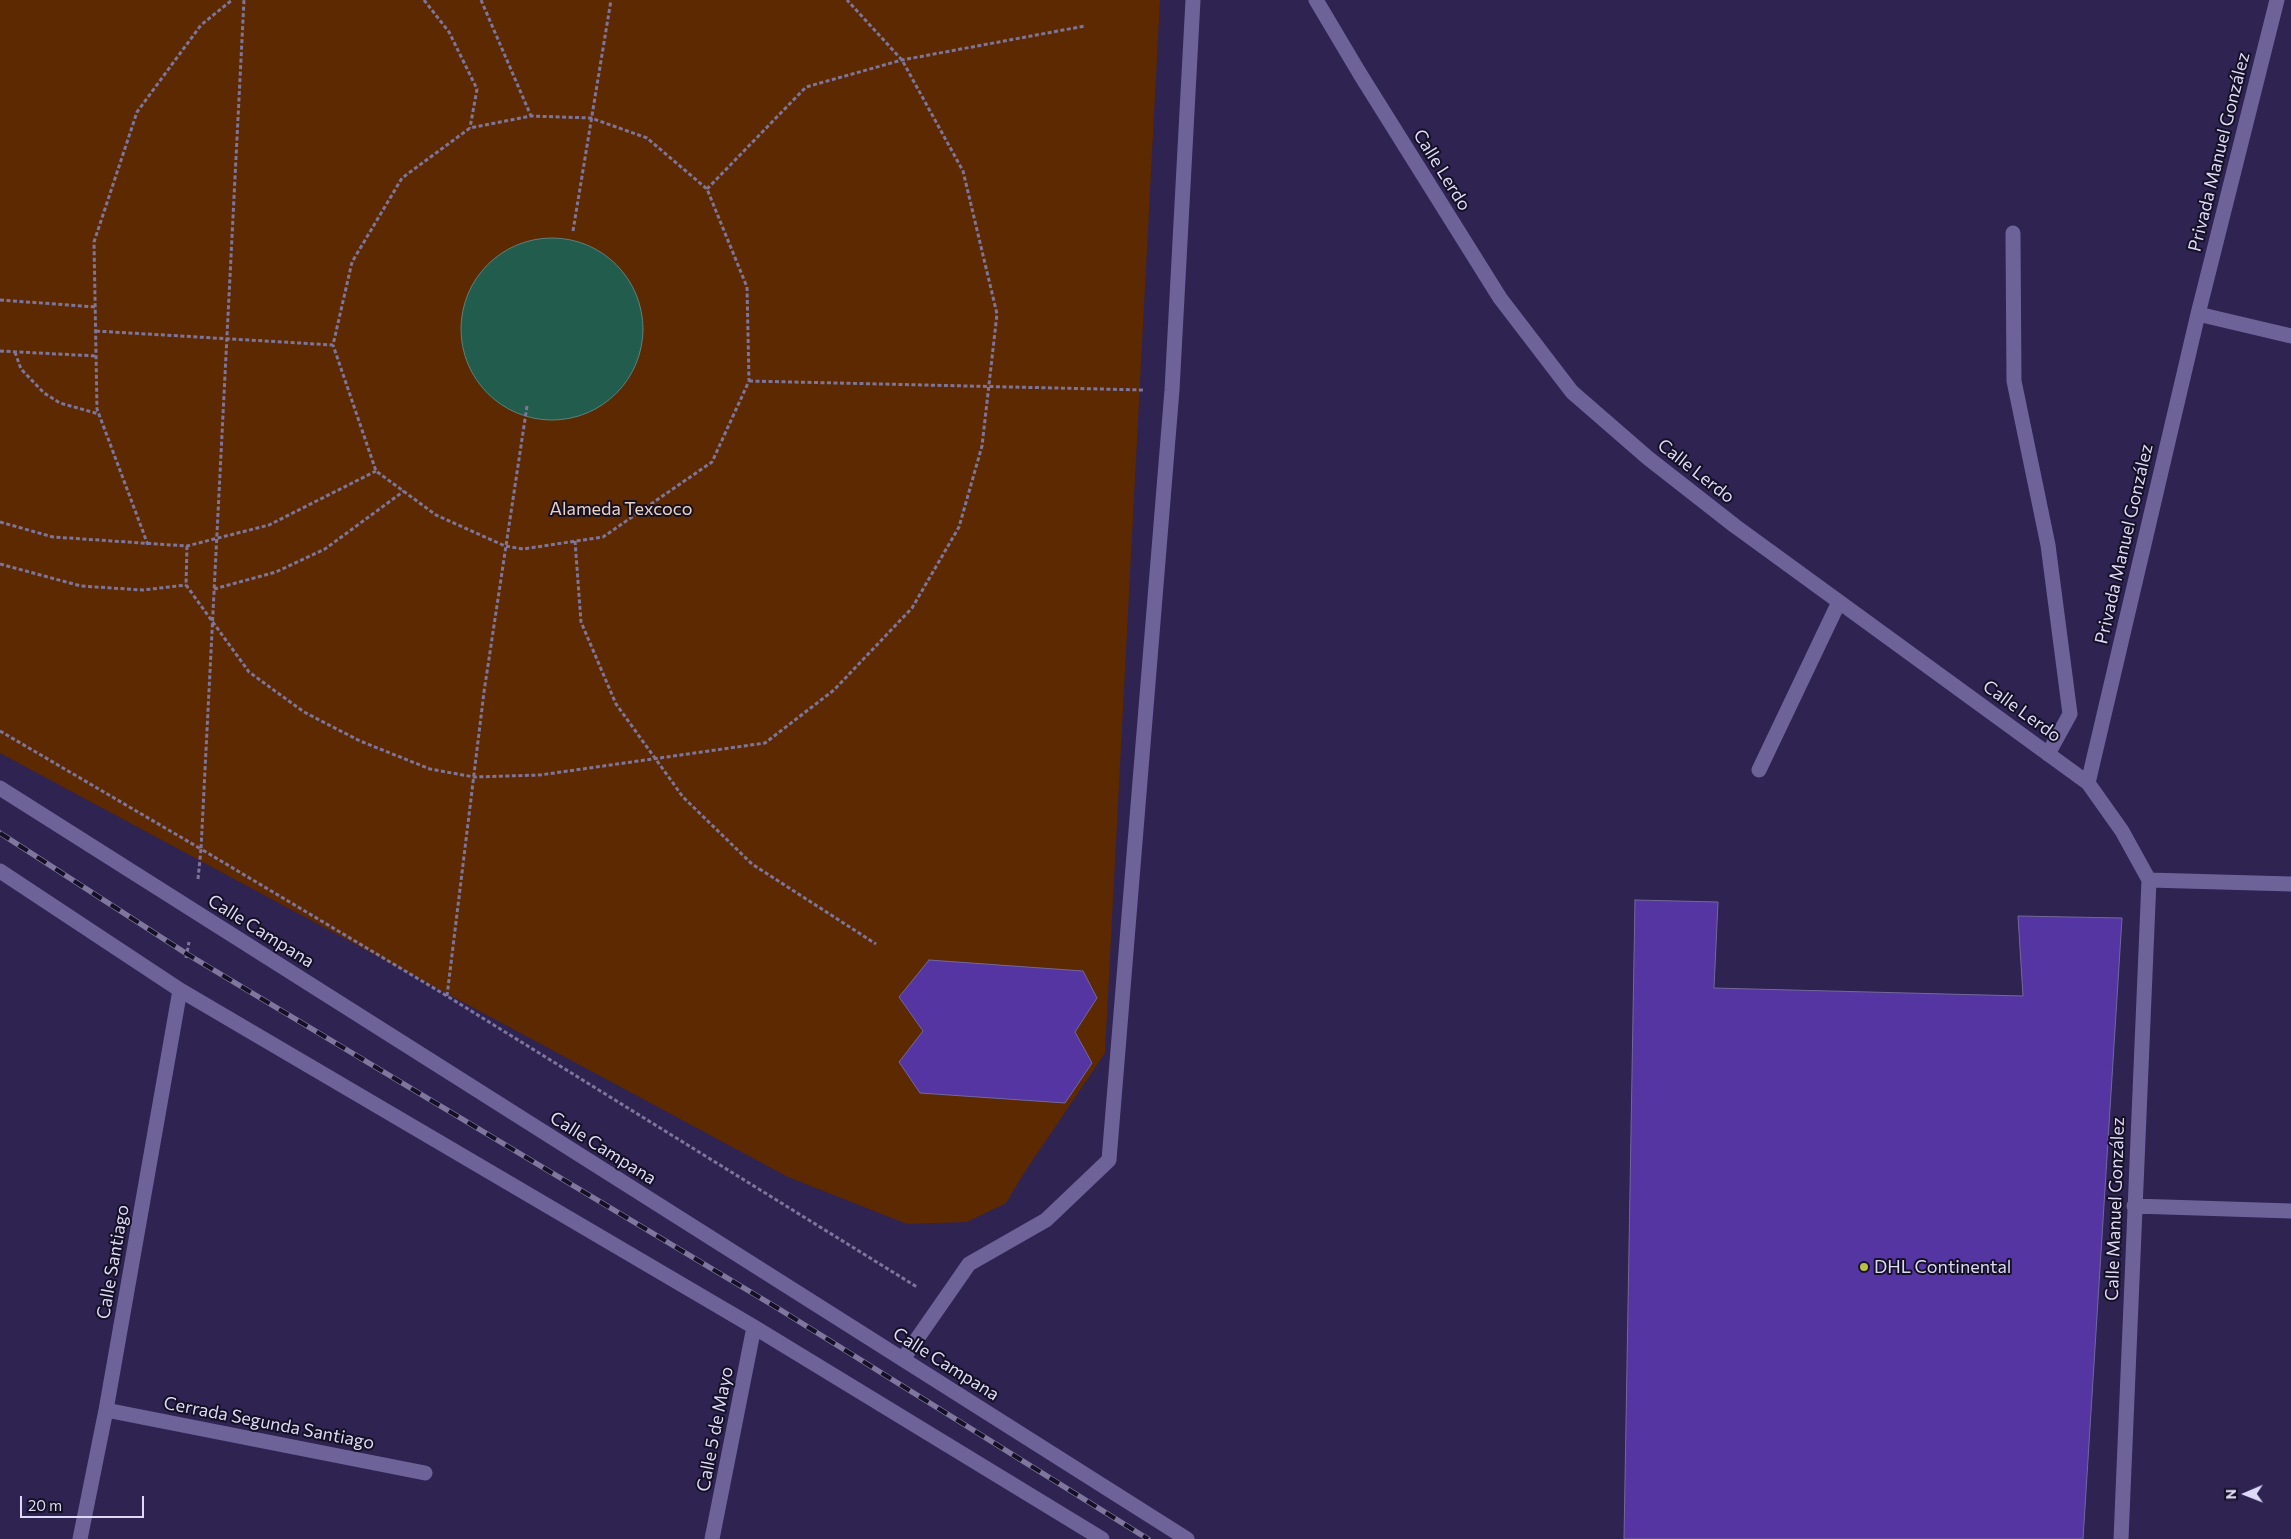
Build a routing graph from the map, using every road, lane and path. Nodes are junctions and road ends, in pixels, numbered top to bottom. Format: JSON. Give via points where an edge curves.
{"nodes":[{"id":1,"x":232,"y":0,"type":"edge"},
{"id":2,"x":244,"y":0,"type":"edge"},
{"id":3,"x":424,"y":0,"type":"edge"},
{"id":4,"x":481,"y":0,"type":"edge"},
{"id":5,"x":612,"y":0,"type":"edge"},
{"id":6,"x":847,"y":0,"type":"edge"},
{"id":7,"x":1193,"y":0,"type":"edge"},
{"id":8,"x":1316,"y":0,"type":"edge"},
{"id":9,"x":2276,"y":0,"type":"edge"},
{"id":10,"x":1085,"y":26,"type":"dead end"},
{"id":11,"x":902,"y":60,"type":"junction"},
{"id":12,"x":531,"y":116,"type":"junction"},
{"id":13,"x":590,"y":118,"type":"junction"},
{"id":14,"x":470,"y":128,"type":"junction"},
{"id":15,"x":707,"y":189,"type":"junction"},
{"id":16,"x":573,"y":231,"type":"dead end"},
{"id":17,"x":2013,"y":233,"type":"dead end"},
{"id":18,"x":0,"y":300,"type":"edge"},
{"id":19,"x":96,"y":307,"type":"junction"},
{"id":20,"x":2198,"y":314,"type":"junction"},
{"id":21,"x":96,"y":331,"type":"junction"},
{"id":22,"x":2291,"y":336,"type":"edge"},
{"id":23,"x":226,"y":338,"type":"junction"},
{"id":24,"x":333,"y":345,"type":"junction"},
{"id":25,"x":0,"y":351,"type":"edge"},
{"id":26,"x":15,"y":352,"type":"junction"},
{"id":27,"x":97,"y":356,"type":"junction"},
{"id":28,"x":749,"y":381,"type":"junction"},
{"id":29,"x":990,"y":386,"type":"junction"},
{"id":30,"x":1172,"y":390,"type":"junction"},
{"id":31,"x":527,"y":406,"type":"dead end"},
{"id":32,"x":99,"y":414,"type":"junction"},
{"id":33,"x":376,"y":471,"type":"junction"},
{"id":34,"x":404,"y":491,"type":"junction"},
{"id":35,"x":0,"y":522,"type":"edge"},
{"id":36,"x":216,"y":538,"type":"junction"},
{"id":37,"x":575,"y":541,"type":"junction"},
{"id":38,"x":148,"y":545,"type":"junction"},
{"id":39,"x":187,"y":546,"type":"junction"},
{"id":40,"x":505,"y":546,"type":"junction"},
{"id":41,"x":0,"y":564,"type":"edge"},
{"id":42,"x":186,"y":585,"type":"junction"},
{"id":43,"x":214,"y":588,"type":"junction"},
{"id":44,"x":1839,"y":602,"type":"junction"},
{"id":45,"x":213,"y":624,"type":"junction"},
{"id":46,"x":0,"y":731,"type":"edge"},
{"id":47,"x":2048,"y":754,"type":"junction"},
{"id":48,"x":655,"y":758,"type":"junction"},
{"id":49,"x":1758,"y":770,"type":"dead end"},
{"id":50,"x":474,"y":777,"type":"junction"},
{"id":51,"x":2088,"y":783,"type":"junction"},
{"id":52,"x":0,"y":788,"type":"edge"},
{"id":53,"x":201,"y":850,"type":"junction"},
{"id":54,"x":0,"y":872,"type":"edge"},
{"id":55,"x":2148,"y":880,"type":"junction"},
{"id":56,"x":2291,"y":884,"type":"edge"},
{"id":57,"x":195,"y":911,"type":"junction"},
{"id":58,"x":876,"y":944,"type":"dead end"},
{"id":59,"x":180,"y":990,"type":"junction"},
{"id":60,"x":448,"y":996,"type":"junction"},
{"id":61,"x":2134,"y":1206,"type":"junction"},
{"id":62,"x":2291,"y":1211,"type":"edge"},
{"id":63,"x":942,"y":1303,"type":"junction"},
{"id":64,"x":754,"y":1327,"type":"junction"},
{"id":65,"x":903,"y":1359,"type":"junction"},
{"id":66,"x":106,"y":1410,"type":"junction"},
{"id":67,"x":425,"y":1473,"type":"dead end"},
{"id":68,"x":80,"y":1539,"type":"edge"},
{"id":69,"x":712,"y":1539,"type":"edge"},
{"id":70,"x":1102,"y":1539,"type":"edge"},
{"id":71,"x":1187,"y":1539,"type":"edge"},
{"id":72,"x":2121,"y":1539,"type":"edge"}],
"edges":[{"from":1,"to":19,"type":"path","via":[[201,24],[137,112],[94,242]]},
{"from":2,"to":23,"type":"path"},
{"from":3,"to":14,"type":"path","via":[[449,32],[477,89]]},
{"from":4,"to":12,"type":"path"},
{"from":5,"to":13,"type":"path"},
{"from":6,"to":11,"type":"path"},
{"from":7,"to":30,"type":"street"},
{"from":8,"to":44,"type":"street","name":"Calle Lerdo","via":[[1500,298],[1572,392],[1648,458]]},
{"from":9,"to":20,"type":"street","name":"Privada Manuel González"},
{"from":10,"to":11,"type":"path"},
{"from":11,"to":15,"type":"path","via":[[806,87]]},
{"from":11,"to":29,"type":"path","via":[[963,171],[997,314]]},
{"from":12,"to":13,"type":"path"},
{"from":12,"to":14,"type":"path"},
{"from":13,"to":15,"type":"path","via":[[647,138]]},
{"from":13,"to":16,"type":"path"},
{"from":14,"to":24,"type":"path","via":[[402,178],[352,262]]},
{"from":15,"to":28,"type":"path","via":[[747,287]]},
{"from":17,"to":47,"type":"street","via":[[2014,381],[2048,545],[2070,714]]},
{"from":18,"to":19,"type":"path"},
{"from":19,"to":21,"type":"path"},
{"from":20,"to":22,"type":"street"},
{"from":20,"to":51,"type":"street","name":"Privada Manuel González"},
{"from":21,"to":23,"type":"path"},
{"from":21,"to":27,"type":"path"},
{"from":23,"to":24,"type":"path"},
{"from":23,"to":36,"type":"path"},
{"from":24,"to":33,"type":"path"},
{"from":25,"to":26,"type":"path"},
{"from":26,"to":27,"type":"path"},
{"from":26,"to":32,"type":"path","via":[[21,369],[44,393],[60,403]]},
{"from":27,"to":32,"type":"path"},
{"from":28,"to":29,"type":"path"},
{"from":28,"to":37,"type":"path","via":[[712,462],[603,537]]},
{"from":29,"to":30,"type":"path"},
{"from":29,"to":48,"type":"path","via":[[982,446],[959,527],[912,608],[834,690],[765,743]]},
{"from":30,"to":63,"type":"street","via":[[1108,1160],[1046,1220],[969,1264]]},
{"from":31,"to":40,"type":"path"},
{"from":32,"to":38,"type":"path"},
{"from":33,"to":34,"type":"path"},
{"from":33,"to":36,"type":"path","via":[[269,525]]},
{"from":34,"to":40,"type":"path","via":[[436,515]]},
{"from":34,"to":43,"type":"path","via":[[325,549],[276,572]]},
{"from":35,"to":38,"type":"path","via":[[54,537]]},
{"from":36,"to":39,"type":"path"},
{"from":36,"to":43,"type":"path"},
{"from":37,"to":40,"type":"path","via":[[523,549]]},
{"from":37,"to":48,"type":"path","via":[[582,622],[616,704]]},
{"from":38,"to":39,"type":"path"},
{"from":39,"to":42,"type":"path"},
{"from":40,"to":50,"type":"path"},
{"from":41,"to":42,"type":"path","via":[[81,586],[143,590]]},
{"from":42,"to":45,"type":"path"},
{"from":43,"to":45,"type":"path"},
{"from":44,"to":47,"type":"street","name":"Calle Lerdo"},
{"from":44,"to":49,"type":"street"},
{"from":45,"to":50,"type":"path","via":[[249,672],[304,712],[360,741],[430,769]]},
{"from":45,"to":53,"type":"path"},
{"from":46,"to":53,"type":"path"},
{"from":47,"to":51,"type":"street","name":"Calle Lerdo"},
{"from":48,"to":50,"type":"path","via":[[540,775]]},
{"from":48,"to":58,"type":"path","via":[[683,797],[752,864]]},
{"from":50,"to":60,"type":"path"},
{"from":51,"to":55,"type":"street","name":"Calle Lerdo","via":[[2122,831]]},
{"from":52,"to":57,"type":"street","name":"Calle Campana"},
{"from":53,"to":57,"type":"path"},
{"from":53,"to":60,"type":"path"},
{"from":54,"to":59,"type":"street"},
{"from":55,"to":56,"type":"street"},
{"from":55,"to":61,"type":"street","name":"Calle Manuel González"},
{"from":57,"to":59,"type":"path"},
{"from":57,"to":65,"type":"street","name":"Calle Campana"},
{"from":59,"to":64,"type":"street"},
{"from":59,"to":66,"type":"street","name":"Calle Santiago"},
{"from":60,"to":63,"type":"path"},
{"from":61,"to":62,"type":"street"},
{"from":61,"to":72,"type":"street","name":"Calle Manuel González"},
{"from":63,"to":65,"type":"street"},
{"from":64,"to":69,"type":"street","name":"Calle 5 de Mayo"},
{"from":64,"to":70,"type":"street"},
{"from":65,"to":71,"type":"street","name":"Calle Campana"},
{"from":66,"to":67,"type":"street","name":"Cerrada Segunda Santiago"},
{"from":66,"to":68,"type":"street","name":"Calle Santiago"}]}
